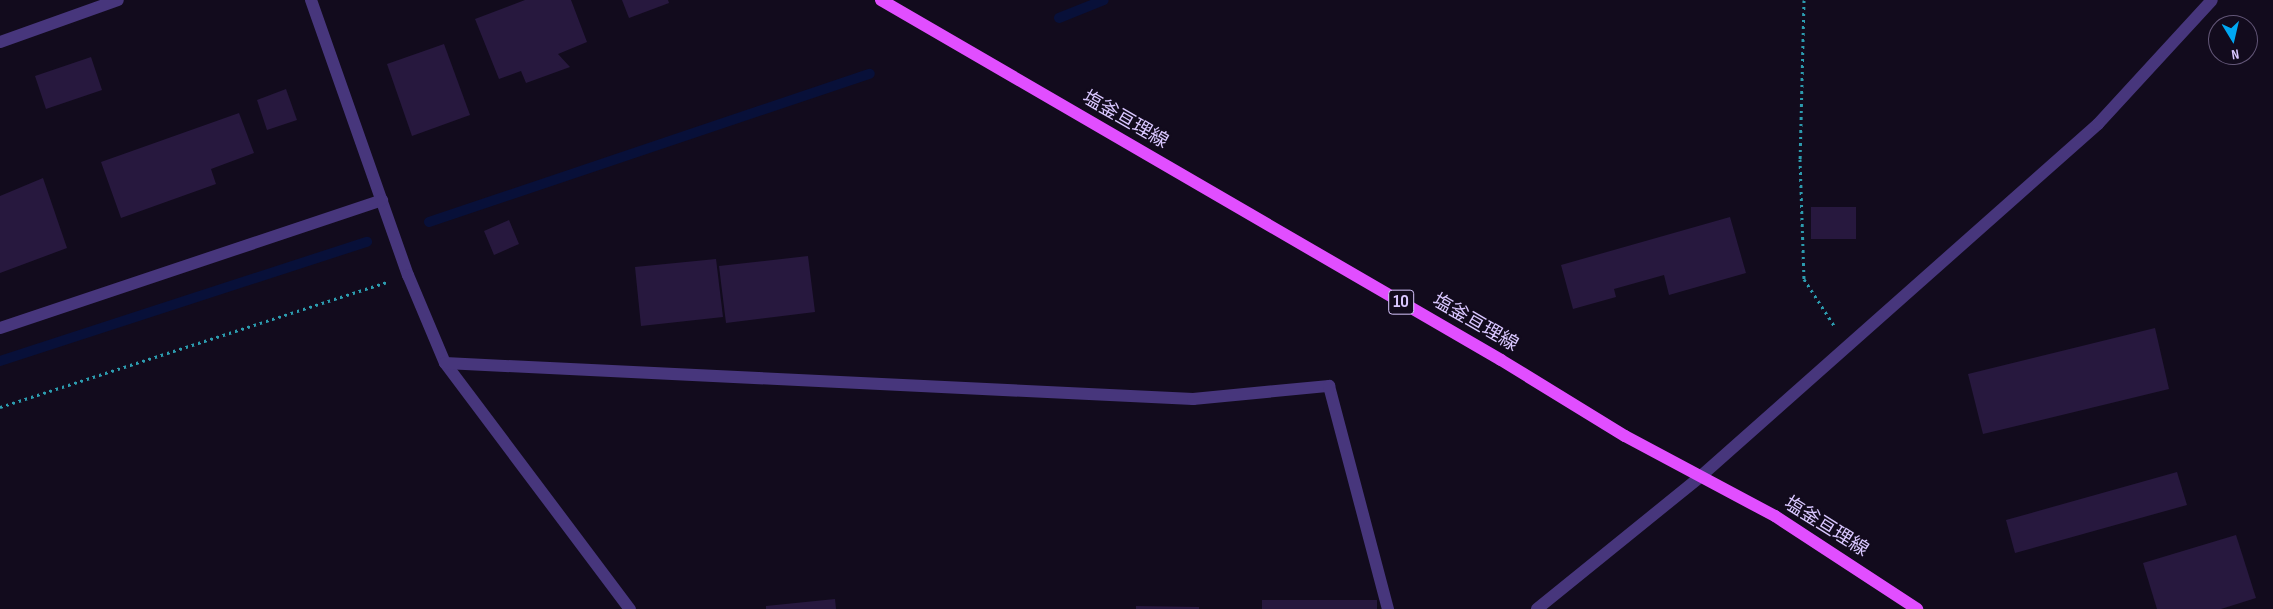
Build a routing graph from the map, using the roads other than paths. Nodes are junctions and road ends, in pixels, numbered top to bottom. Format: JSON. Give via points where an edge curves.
{"nodes":[{"id":1,"x":118,"y":0,"type":"edge"},
{"id":2,"x":311,"y":0,"type":"edge"},
{"id":3,"x":881,"y":0,"type":"edge"},
{"id":4,"x":2212,"y":0,"type":"edge"},
{"id":5,"x":0,"y":42,"type":"edge"},
{"id":6,"x":382,"y":200,"type":"junction"},
{"id":7,"x":0,"y":328,"type":"edge"},
{"id":8,"x":445,"y":363,"type":"junction"},
{"id":9,"x":1701,"y":476,"type":"junction"},
{"id":10,"x":630,"y":609,"type":"edge"},
{"id":11,"x":1388,"y":609,"type":"edge"},
{"id":12,"x":1537,"y":609,"type":"edge"},
{"id":13,"x":1917,"y":609,"type":"edge"}],
"edges":[{"from":1,"to":5,"type":"street"},
{"from":2,"to":6,"type":"street"},
{"from":3,"to":9,"type":"main road","name":"塩釜亘理線","number":"10","via":[[1492,355],[1625,436]]},
{"from":4,"to":9,"type":"street","via":[[2098,124],[1846,344]]},
{"from":6,"to":7,"type":"street"},
{"from":6,"to":8,"type":"street","via":[[408,275]]},
{"from":8,"to":10,"type":"street"},
{"from":8,"to":11,"type":"street","via":[[1194,399],[1329,386]]},
{"from":9,"to":12,"type":"street"},
{"from":9,"to":13,"type":"main road","name":"塩釜亘理線","number":"10","via":[[1775,516]]}]}
